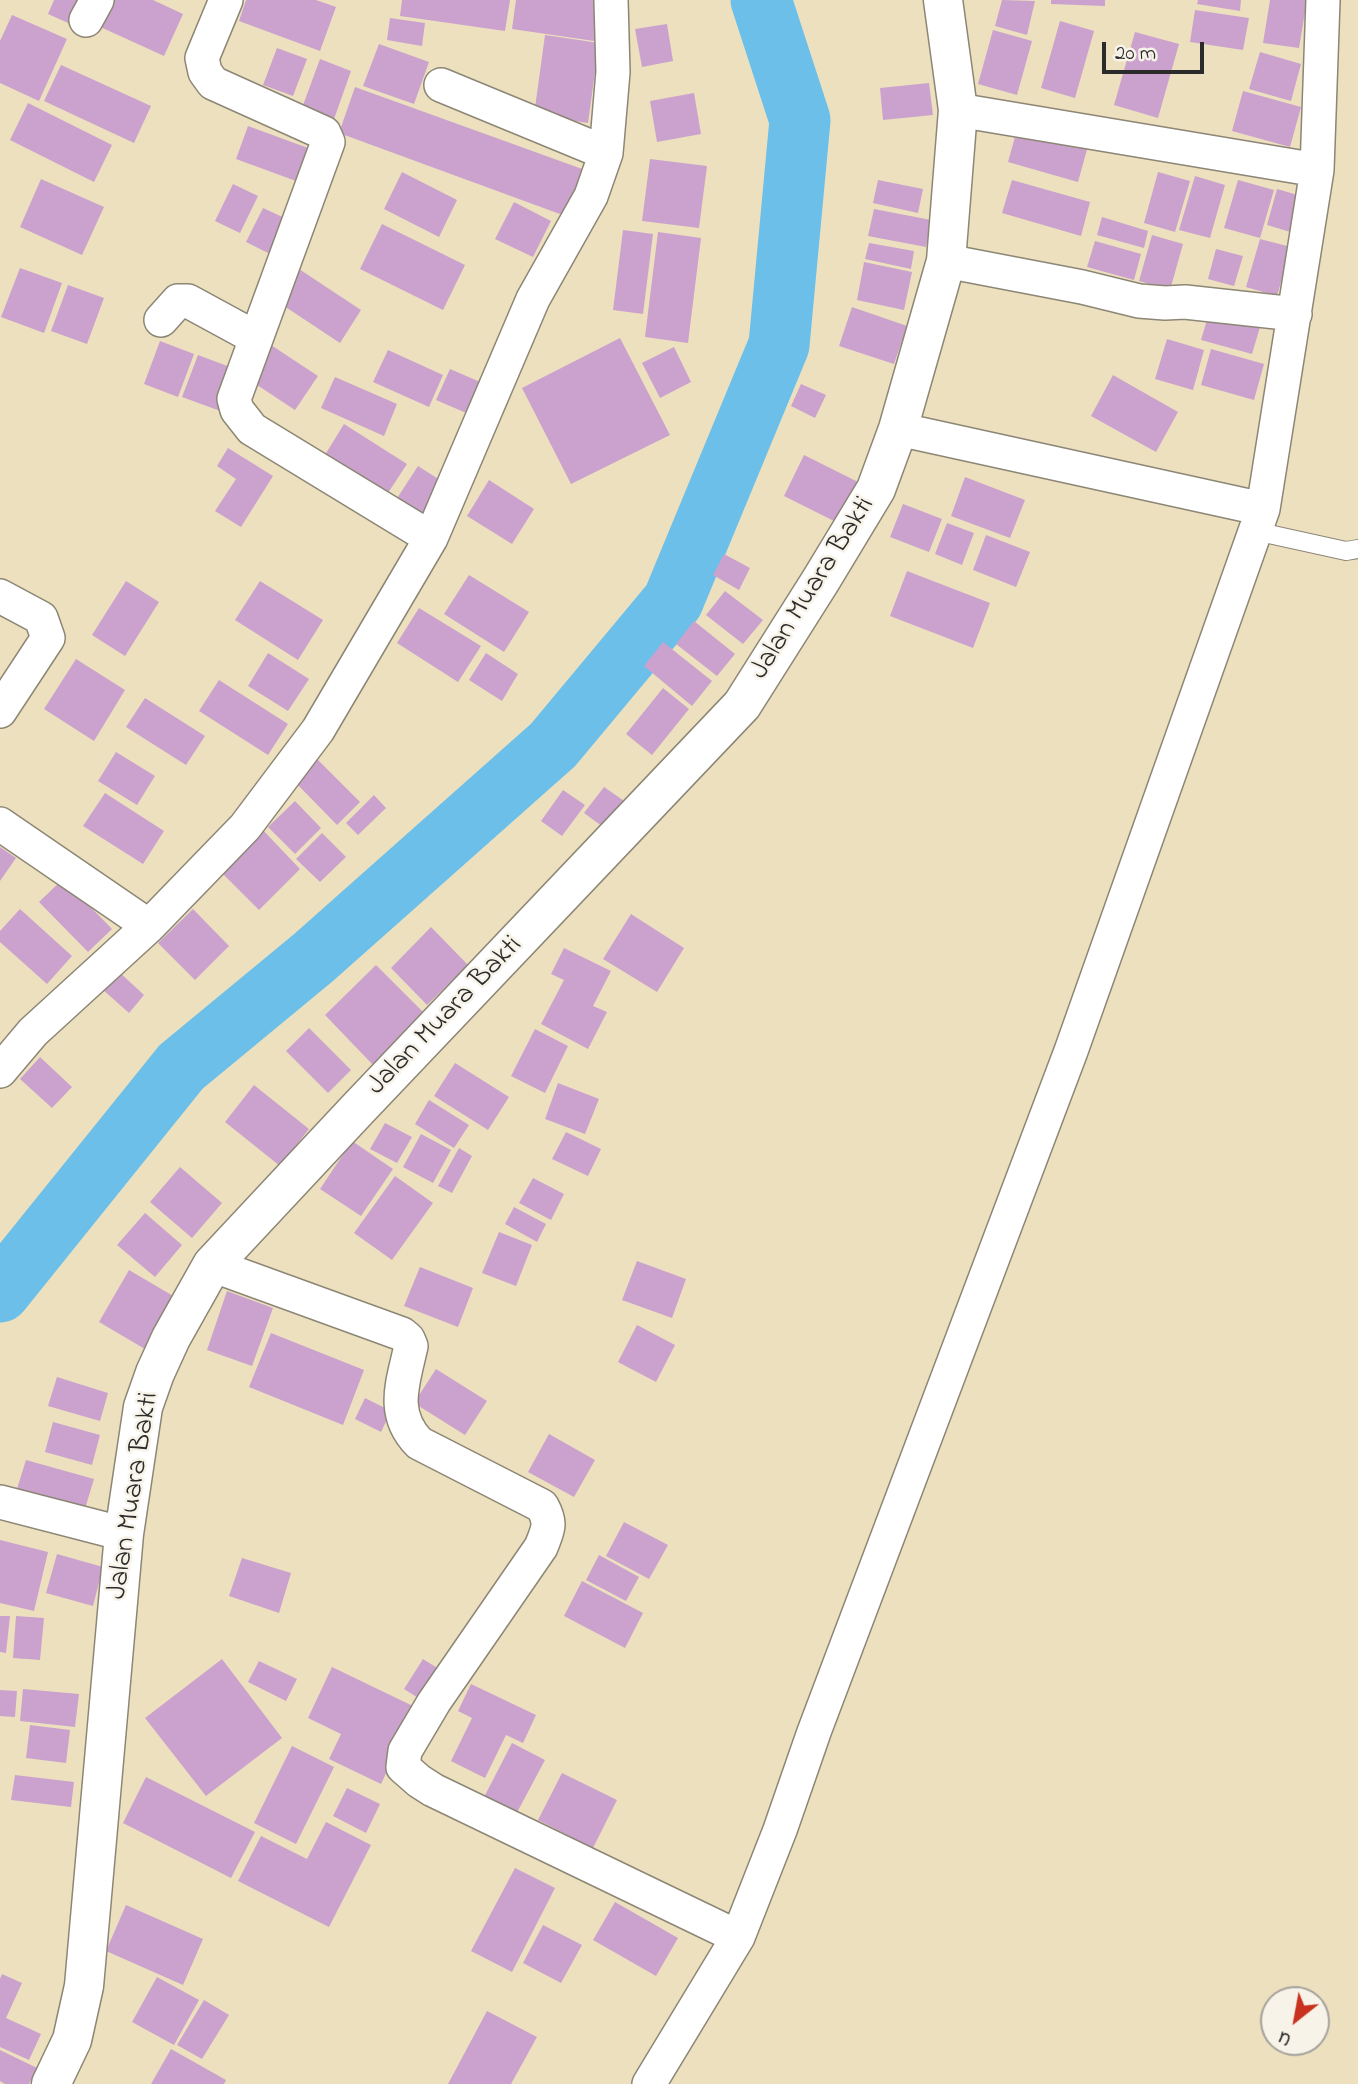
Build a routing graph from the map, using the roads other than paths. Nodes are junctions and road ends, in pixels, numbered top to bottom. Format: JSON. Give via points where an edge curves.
{"nodes":[{"id":1,"x":226,"y":0,"type":"edge"},
{"id":2,"x":611,"y":0,"type":"edge"},
{"id":3,"x":943,"y":0,"type":"edge"},
{"id":4,"x":1323,"y":0,"type":"edge"},
{"id":5,"x":441,"y":86,"type":"dead end"},
{"id":6,"x":958,"y":110,"type":"junction"},
{"id":7,"x":606,"y":153,"type":"junction"},
{"id":8,"x":1317,"y":170,"type":"junction"},
{"id":9,"x":946,"y":261,"type":"junction"},
{"id":10,"x":1295,"y":314,"type":"junction"},
{"id":11,"x":161,"y":320,"type":"dead end"},
{"id":12,"x":257,"y":338,"type":"junction"},
{"id":13,"x":898,"y":429,"type":"junction"},
{"id":14,"x":1259,"y":520,"type":"junction"},
{"id":15,"x":430,"y":538,"type":"junction"},
{"id":16,"x":1358,"y":550,"type":"edge"},
{"id":17,"x":0,"y":596,"type":"edge"},
{"id":18,"x":0,"y":711,"type":"edge"},
{"id":19,"x":0,"y":824,"type":"edge"},
{"id":20,"x":149,"y":926,"type":"junction"},
{"id":21,"x":0,"y":1071,"type":"edge"},
{"id":22,"x":212,"y":1265,"type":"junction"},
{"id":23,"x":5,"y":1504,"type":"edge"},
{"id":24,"x":124,"y":1534,"type":"junction"},
{"id":25,"x":738,"y":1937,"type":"junction"},
{"id":26,"x":51,"y":2084,"type":"edge"},
{"id":27,"x":649,"y":2084,"type":"edge"}],
"edges":[{"from":1,"to":12,"type":"street","via":[[202,58],[205,72],[213,83],[324,133],[328,142]]},
{"from":2,"to":7,"type":"street","via":[[613,72]]},
{"from":3,"to":6,"type":"street","name":"Jalan Muara Bakti"},
{"from":4,"to":8,"type":"street"},
{"from":5,"to":7,"type":"street"},
{"from":6,"to":8,"type":"street"},
{"from":6,"to":9,"type":"street","name":"Jalan Muara Bakti"},
{"from":7,"to":15,"type":"street","via":[[591,196],[533,299]]},
{"from":8,"to":10,"type":"street"},
{"from":9,"to":10,"type":"street","via":[[1139,301]]},
{"from":9,"to":13,"type":"street","name":"Jalan Muara Bakti"},
{"from":10,"to":14,"type":"street"},
{"from":11,"to":12,"type":"street","via":[[178,301],[188,301]]},
{"from":12,"to":15,"type":"street","via":[[234,399],[242,418],[252,429]]},
{"from":13,"to":14,"type":"street"},
{"from":13,"to":22,"type":"street","name":"Jalan Muara Bakti","via":[[876,489],[742,705]]},
{"from":14,"to":16,"type":"lane","via":[[1346,551]]},
{"from":14,"to":25,"type":"street","via":[[1070,1051]]},
{"from":15,"to":20,"type":"street","via":[[318,730],[245,827]]},
{"from":17,"to":18,"type":"street","via":[[41,618],[48,638]]},
{"from":19,"to":20,"type":"street"},
{"from":20,"to":21,"type":"street","via":[[33,1032]]},
{"from":22,"to":24,"type":"street","name":"Jalan Muara Bakti","via":[[155,1373],[143,1408]]},
{"from":22,"to":25,"type":"street","via":[[402,1334],[411,1346],[401,1405],[408,1432],[419,1443],[541,1506],[548,1517],[541,1547],[434,1702],[405,1751],[403,1767],[433,1790]]},
{"from":23,"to":24,"type":"street"},
{"from":24,"to":26,"type":"street","name":"Jalan Muara Bakti","via":[[84,1986],[72,2040]]},
{"from":25,"to":27,"type":"street"}]}
